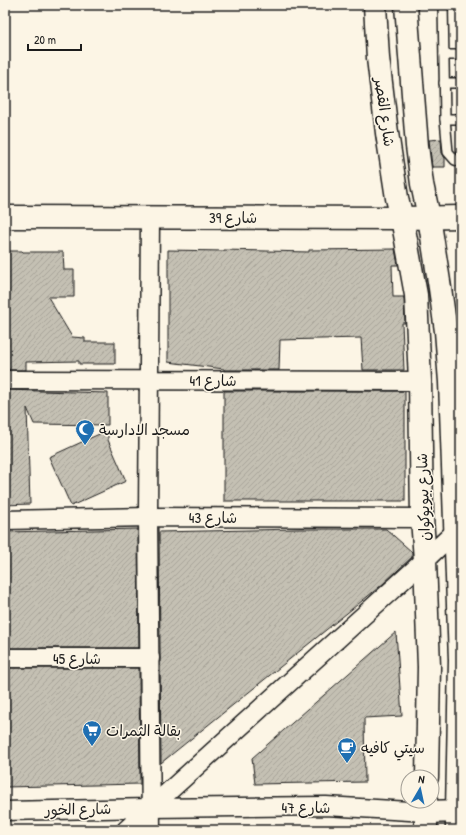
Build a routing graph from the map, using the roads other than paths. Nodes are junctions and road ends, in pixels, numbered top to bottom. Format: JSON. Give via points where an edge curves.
{"nodes":[{"id":1,"x":376,"y":5,"type":"edge"},
{"id":2,"x":406,"y":5,"type":"edge"},
{"id":3,"x":443,"y":5,"type":"edge"},
{"id":4,"x":461,"y":54,"type":"edge"},
{"id":5,"x":444,"y":55,"type":"junction"},
{"id":6,"x":461,"y":83,"type":"edge"},
{"id":7,"x":444,"y":84,"type":"junction"},
{"id":8,"x":445,"y":119,"type":"junction"},
{"id":9,"x":461,"y":119,"type":"edge"},
{"id":10,"x":461,"y":162,"type":"edge"},
{"id":11,"x":5,"y":216,"type":"edge"},
{"id":12,"x":150,"y":217,"type":"junction"},
{"id":13,"x":429,"y":217,"type":"junction"},
{"id":14,"x":461,"y":217,"type":"edge"},
{"id":15,"x":402,"y":218,"type":"junction"},
{"id":16,"x":5,"y":380,"type":"edge"},
{"id":17,"x":150,"y":380,"type":"junction"},
{"id":18,"x":420,"y":382,"type":"junction"},
{"id":19,"x":148,"y":517,"type":"junction"},
{"id":20,"x":422,"y":518,"type":"junction"},
{"id":21,"x":5,"y":520,"type":"edge"},
{"id":22,"x":458,"y":528,"type":"edge"},
{"id":23,"x":425,"y":560,"type":"junction"},
{"id":24,"x":5,"y":658,"type":"edge"},
{"id":25,"x":150,"y":658,"type":"junction"},
{"id":26,"x":461,"y":660,"type":"edge"},
{"id":27,"x":427,"y":769,"type":"edge"},
{"id":28,"x":150,"y":808,"type":"junction"},
{"id":29,"x":5,"y":811,"type":"edge"},
{"id":30,"x":426,"y":814,"type":"edge"},
{"id":31,"x":458,"y":818,"type":"edge"},
{"id":32,"x":126,"y":830,"type":"edge"},
{"id":33,"x":151,"y":830,"type":"edge"}],
"edges":[{"from":1,"to":15,"type":"main road","name":"شارع القصر","via":[[378,58],[389,147]]},
{"from":2,"to":13,"type":"main road","name":"شارع القصر","via":[[422,184]]},
{"from":3,"to":5,"type":"lane"},
{"from":4,"to":5,"type":"lane"},
{"from":5,"to":7,"type":"lane"},
{"from":6,"to":7,"type":"lane"},
{"from":7,"to":8,"type":"lane"},
{"from":8,"to":9,"type":"lane"},
{"from":8,"to":10,"type":"lane","via":[[448,152],[455,160]]},
{"from":11,"to":12,"type":"main road","name":"شارع 39"},
{"from":12,"to":15,"type":"main road","name":"شارع 39"},
{"from":12,"to":17,"type":"street"},
{"from":13,"to":14,"type":"main road","name":"شارع 39"},
{"from":13,"to":15,"type":"main road","name":"شارع 39"},
{"from":13,"to":22,"type":"main road","via":[[448,352]]},
{"from":15,"to":18,"type":"main road","name":"شارع بيويوكوان","via":[[416,295]]},
{"from":16,"to":17,"type":"street","name":"شارع 41"},
{"from":17,"to":18,"type":"street","name":"شارع 41"},
{"from":17,"to":19,"type":"street"},
{"from":18,"to":20,"type":"main road","name":"شارع بيويوكوان"},
{"from":19,"to":20,"type":"street","name":"شارع 43"},
{"from":19,"to":21,"type":"street","name":"شارع 43"},
{"from":19,"to":25,"type":"street"},
{"from":20,"to":23,"type":"main road","name":"شارع بيويوكوان"},
{"from":22,"to":23,"type":"street"},
{"from":22,"to":26,"type":"main road"},
{"from":23,"to":27,"type":"main road","name":"شارع بيويوكوان","via":[[429,667]]},
{"from":23,"to":28,"type":"street"},
{"from":24,"to":25,"type":"street","name":"شارع 45"},
{"from":25,"to":28,"type":"street"},
{"from":26,"to":31,"type":"main road"},
{"from":28,"to":29,"type":"street","name":"شارع الخور"},
{"from":28,"to":30,"type":"street","name":"شارع 47","via":[[326,806]]},
{"from":28,"to":32,"type":"street"},
{"from":28,"to":33,"type":"street"},
{"from":30,"to":31,"type":"main road","name":"شارع 47"}]}
